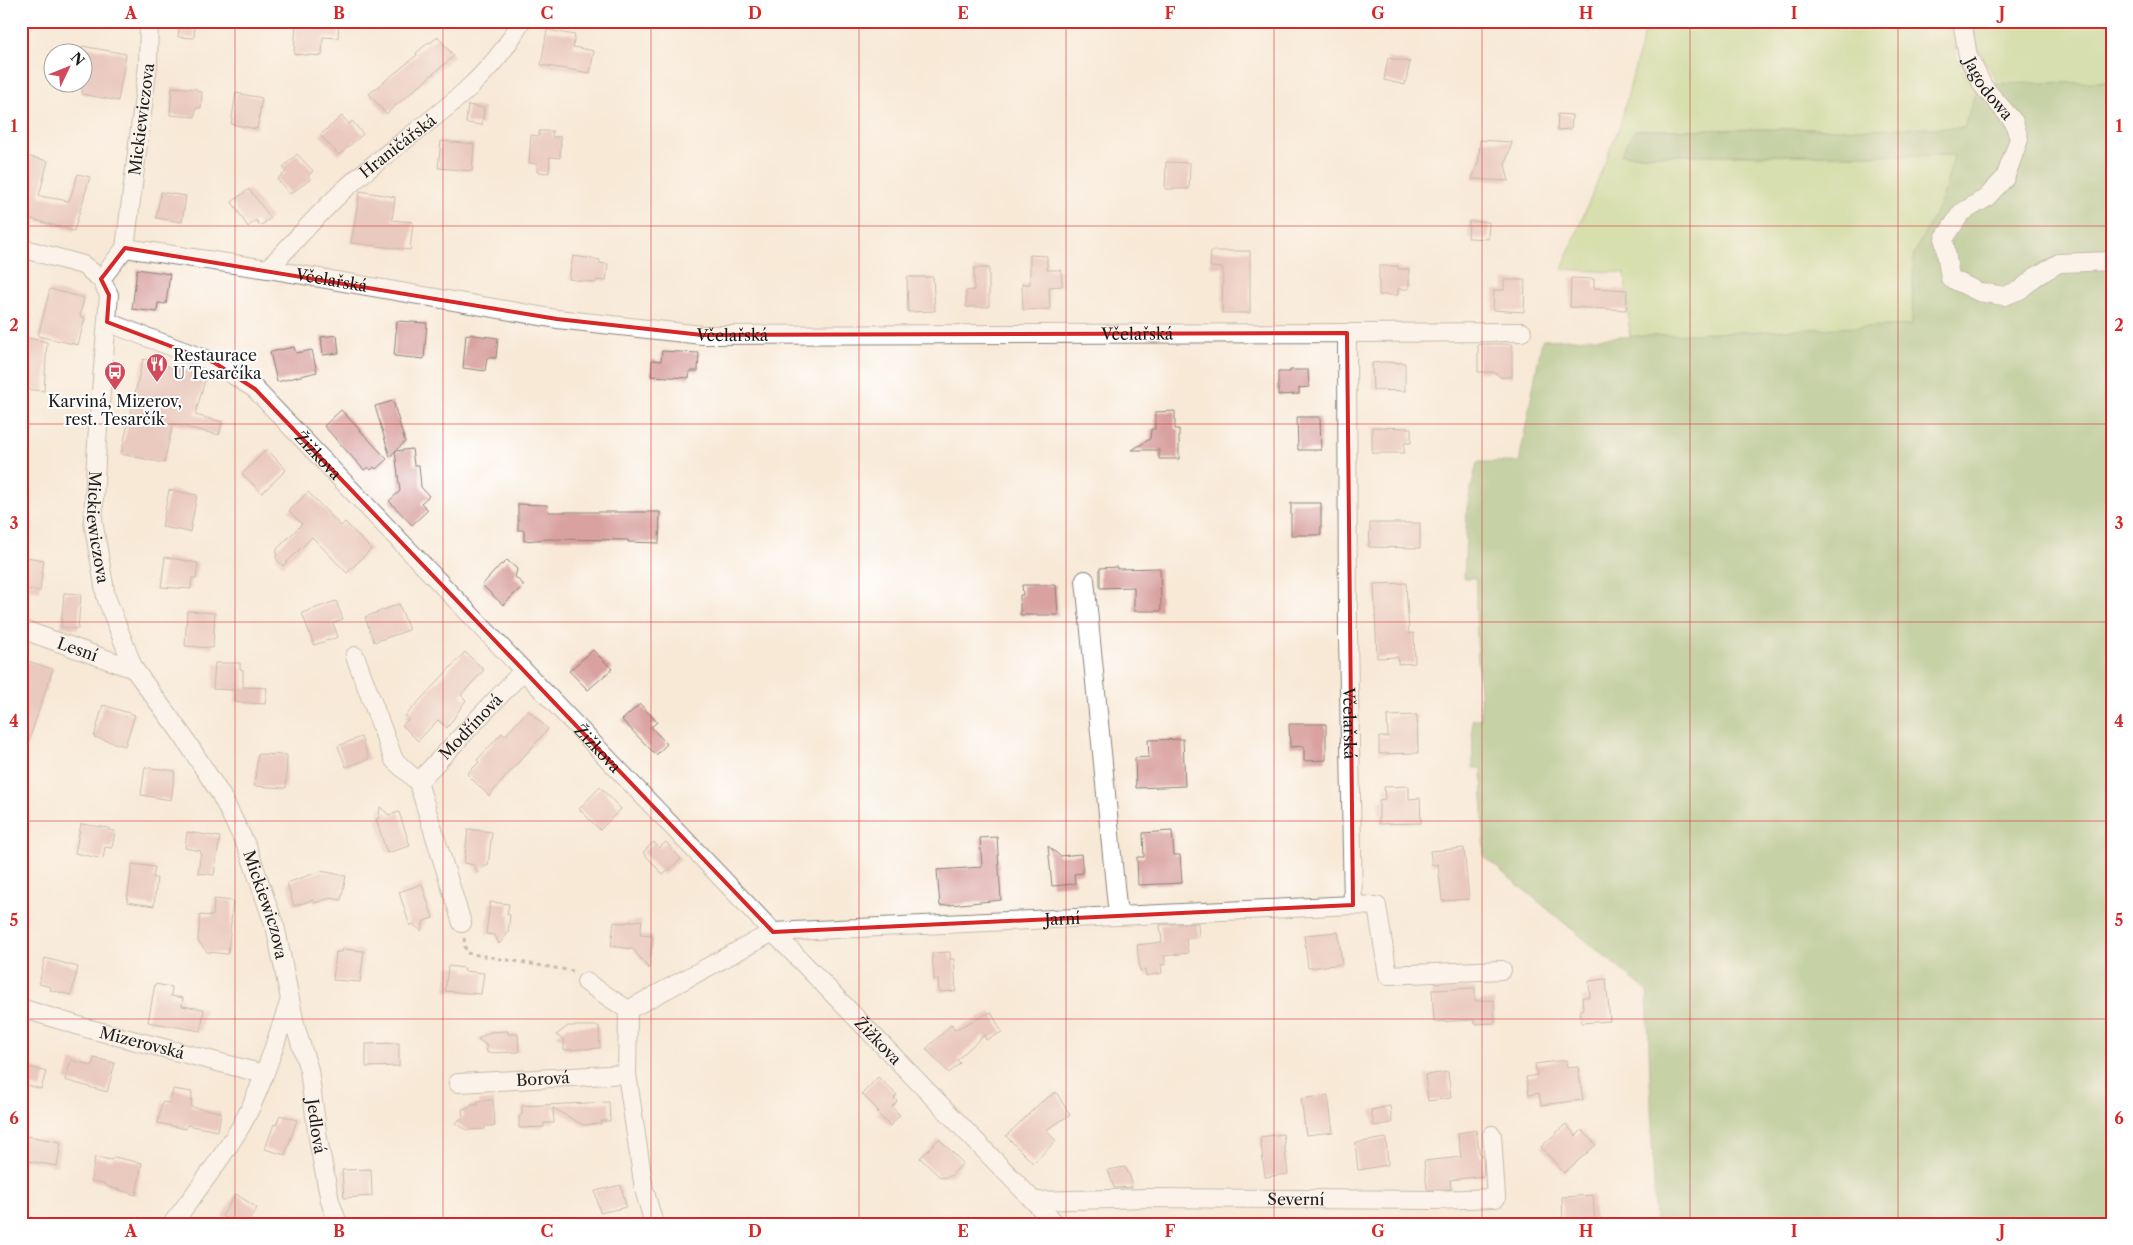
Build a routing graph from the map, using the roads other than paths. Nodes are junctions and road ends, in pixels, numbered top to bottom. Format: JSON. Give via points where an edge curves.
{"nodes":[{"id":1,"x":149,"y":21,"type":"edge"},
{"id":2,"x":522,"y":21,"type":"edge"},
{"id":3,"x":1962,"y":21,"type":"edge"},
{"id":4,"x":21,"y":248,"type":"edge"},
{"id":5,"x":125,"y":248,"type":"junction"},
{"id":6,"x":2112,"y":262,"type":"edge"},
{"id":7,"x":268,"y":269,"type":"junction"},
{"id":8,"x":101,"y":279,"type":"junction"},
{"id":9,"x":107,"y":322,"type":"junction"},
{"id":10,"x":1522,"y":332,"type":"dead end"},
{"id":11,"x":1347,"y":333,"type":"junction"},
{"id":12,"x":1086,"y":580,"type":"dead end"},
{"id":13,"x":21,"y":629,"type":"edge"},
{"id":14,"x":355,"y":656,"type":"dead end"},
{"id":15,"x":134,"y":669,"type":"junction"},
{"id":16,"x":523,"y":671,"type":"junction"},
{"id":17,"x":418,"y":782,"type":"junction"},
{"id":18,"x":1353,"y":905,"type":"junction"},
{"id":19,"x":1118,"y":916,"type":"junction"},
{"id":20,"x":462,"y":922,"type":"road end"},
{"id":21,"x":773,"y":932,"type":"junction"},
{"id":22,"x":1502,"y":970,"type":"dead end"},
{"id":23,"x":586,"y":982,"type":"road end"},
{"id":24,"x":290,"y":1000,"type":"junction"},
{"id":25,"x":21,"y":1008,"type":"edge"},
{"id":26,"x":628,"y":1010,"type":"junction"},
{"id":27,"x":296,"y":1029,"type":"joint"},
{"id":28,"x":264,"y":1074,"type":"junction"},
{"id":29,"x":627,"y":1074,"type":"junction"},
{"id":30,"x":458,"y":1083,"type":"dead end"},
{"id":31,"x":1492,"y":1135,"type":"dead end"},
{"id":32,"x":1034,"y":1200,"type":"junction"},
{"id":33,"x":172,"y":1224,"type":"edge"},
{"id":34,"x":338,"y":1224,"type":"edge"},
{"id":35,"x":654,"y":1224,"type":"edge"},
{"id":36,"x":1056,"y":1224,"type":"edge"}],
"edges":[{"from":1,"to":5,"type":"street","name":"Mickiewiczova","via":[[148,66]]},
{"from":2,"to":7,"type":"street","name":"Hraničářská","via":[[512,39],[477,80],[345,189]]},
{"from":3,"to":6,"type":"street","name":"Jagodowa","via":[[1968,56],[1983,86],[2014,122],[2019,139],[2005,178],[1986,198],[1961,213],[1944,239],[1950,278],[1979,292],[2004,296],[2020,290],[2059,263]]},
{"from":4,"to":8,"type":"street","via":[[83,265]]},
{"from":5,"to":7,"type":"street","name":"Včelařská"},
{"from":5,"to":8,"type":"street"},
{"from":7,"to":11,"type":"street","name":"Včelařská","via":[[557,319],[702,335]]},
{"from":8,"to":9,"type":"street","name":"Mickiewiczova","via":[[109,295]]},
{"from":9,"to":15,"type":"street","name":"Mickiewiczova","via":[[94,521],[106,597]]},
{"from":9,"to":16,"type":"street","name":"Žižkova","via":[[215,363],[255,389]]},
{"from":10,"to":11,"type":"street","name":"Včelařská"},
{"from":11,"to":18,"type":"street","name":"Včelařská"},
{"from":12,"to":19,"type":"street"},
{"from":13,"to":15,"type":"street","name":"Lesní"},
{"from":14,"to":17,"type":"street","via":[[394,760]]},
{"from":15,"to":24,"type":"street","name":"Mickiewiczova","via":[[221,795],[248,849],[276,930]]},
{"from":16,"to":17,"type":"street","name":"Modřínová"},
{"from":16,"to":21,"type":"street","name":"Žižkova"},
{"from":17,"to":20,"type":"street"},
{"from":18,"to":19,"type":"street","name":"Jarní"},
{"from":18,"to":22,"type":"street","via":[[1377,906],[1388,975]]},
{"from":19,"to":21,"type":"street","name":"Jarní"},
{"from":21,"to":26,"type":"street"},
{"from":21,"to":32,"type":"street","name":"Žižkova"},
{"from":23,"to":26,"type":"street"},
{"from":24,"to":27,"type":"street","name":"Mickiewiczova"},
{"from":24,"to":28,"type":"street"},
{"from":25,"to":28,"type":"street","name":"Mizerovská"},
{"from":26,"to":29,"type":"street"},
{"from":27,"to":34,"type":"street","name":"Jedlová","via":[[309,1070],[318,1140]]},
{"from":28,"to":33,"type":"street","via":[[241,1125]]},
{"from":29,"to":30,"type":"street","name":"Borová"},
{"from":29,"to":35,"type":"street","via":[[644,1189]]},
{"from":31,"to":32,"type":"street","name":"Severní","via":[[1496,1198]]},
{"from":32,"to":36,"type":"street","name":"Žižkova"}]}
